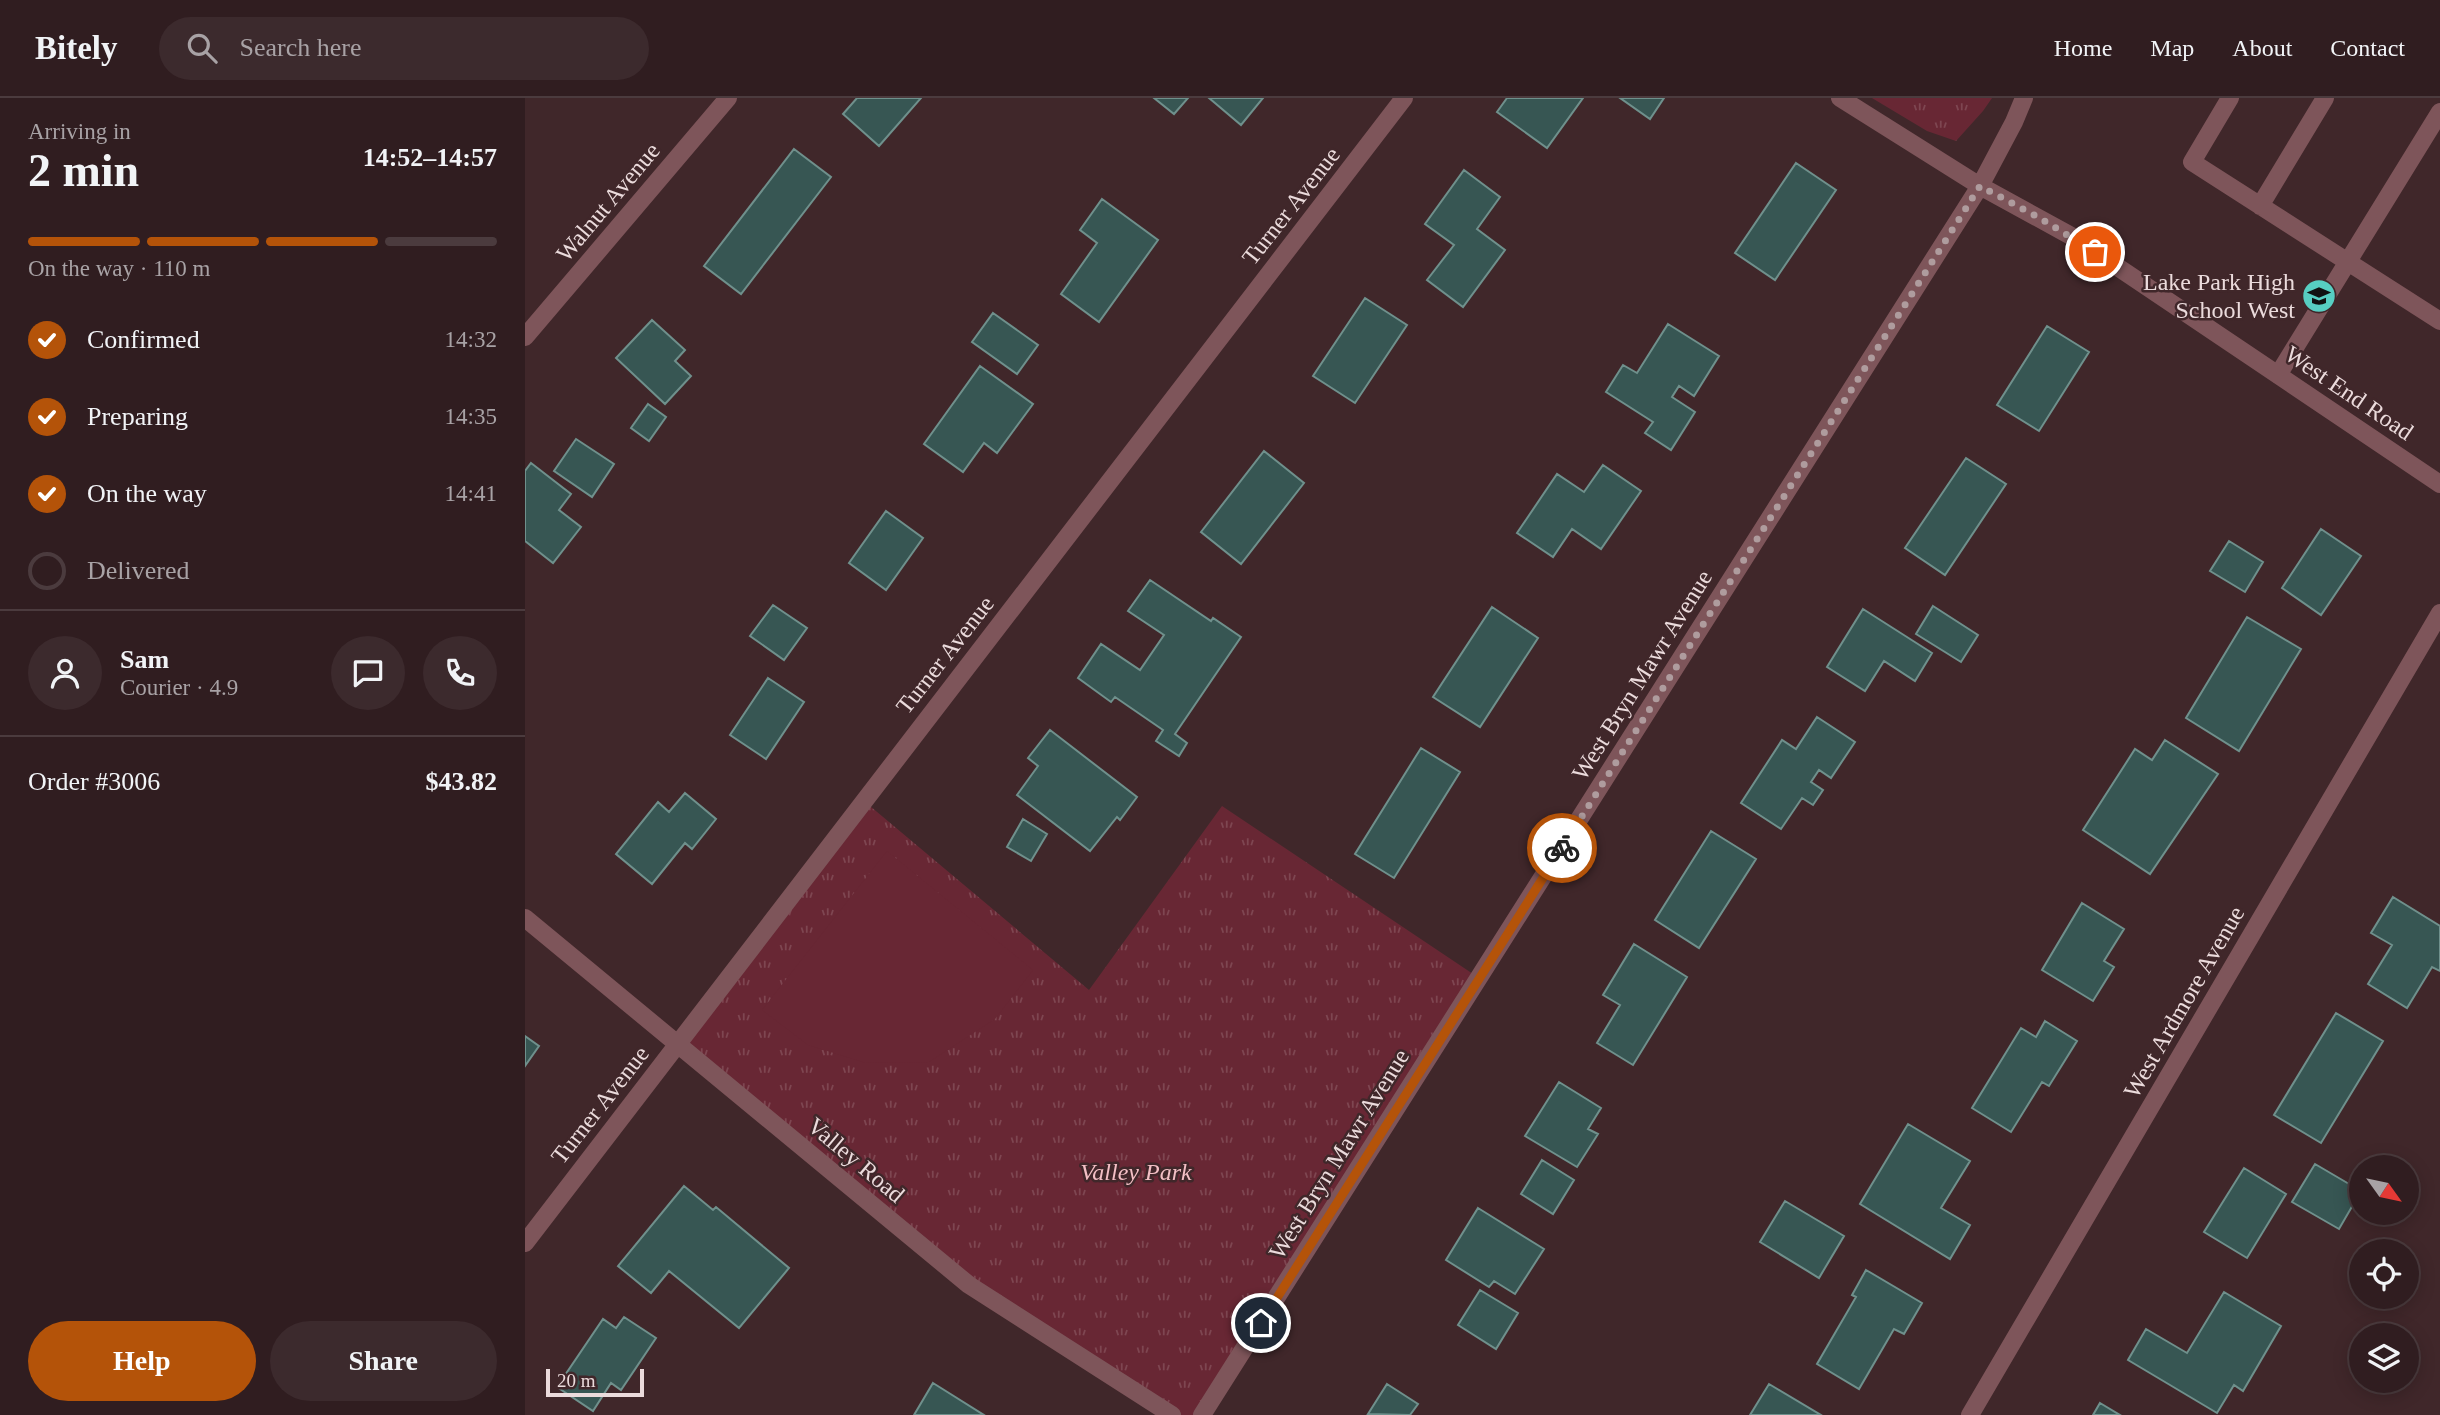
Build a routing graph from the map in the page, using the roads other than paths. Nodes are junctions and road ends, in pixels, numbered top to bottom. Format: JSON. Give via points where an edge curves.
{"nodes":[{"id":1,"x":728,"y":98,"type":"edge"},
{"id":2,"x":1404,"y":98,"type":"edge"},
{"id":3,"x":1840,"y":98,"type":"edge"},
{"id":4,"x":2024,"y":98,"type":"edge"},
{"id":5,"x":2230,"y":98,"type":"edge"},
{"id":6,"x":2325,"y":98,"type":"edge"},
{"id":7,"x":2440,"y":113,"type":"edge"},
{"id":8,"x":1980,"y":186,"type":"junction"},
{"id":9,"x":2260,"y":206,"type":"junction"},
{"id":10,"x":2348,"y":264,"type":"junction"},
{"id":11,"x":2440,"y":321,"type":"edge"},
{"id":12,"x":525,"y":337,"type":"edge"},
{"id":13,"x":2278,"y":375,"type":"junction"},
{"id":14,"x":2440,"y":484,"type":"edge"},
{"id":15,"x":2440,"y":613,"type":"edge"},
{"id":16,"x":525,"y":918,"type":"edge"},
{"id":17,"x":677,"y":1044,"type":"junction"},
{"id":18,"x":525,"y":1242,"type":"edge"},
{"id":19,"x":1173,"y":1415,"type":"edge"},
{"id":20,"x":1202,"y":1415,"type":"edge"},
{"id":21,"x":1970,"y":1415,"type":"edge"}],
"edges":[{"from":1,"to":12,"type":"street","name":"Walnut Avenue"},
{"from":2,"to":17,"type":"street","name":"Turner Avenue"},
{"from":3,"to":8,"type":"street","name":"West End Road"},
{"from":4,"to":8,"type":"street","name":"West Bryn Mawr Avenue"},
{"from":5,"to":9,"type":"street","via":[[2192,162]]},
{"from":6,"to":9,"type":"street"},
{"from":7,"to":10,"type":"street"},
{"from":8,"to":13,"type":"street","name":"West End Road","via":[[2073,237]]},
{"from":8,"to":20,"type":"street","name":"West Bryn Mawr Avenue"},
{"from":9,"to":10,"type":"street"},
{"from":10,"to":11,"type":"street"},
{"from":10,"to":13,"type":"street"},
{"from":13,"to":14,"type":"street","name":"West End Road"},
{"from":15,"to":21,"type":"street","name":"West Ardmore Avenue"},
{"from":16,"to":17,"type":"street","name":"Valley Road"},
{"from":17,"to":18,"type":"street","name":"Turner Avenue"},
{"from":17,"to":19,"type":"street","name":"Valley Road","via":[[969,1285]]}]}
